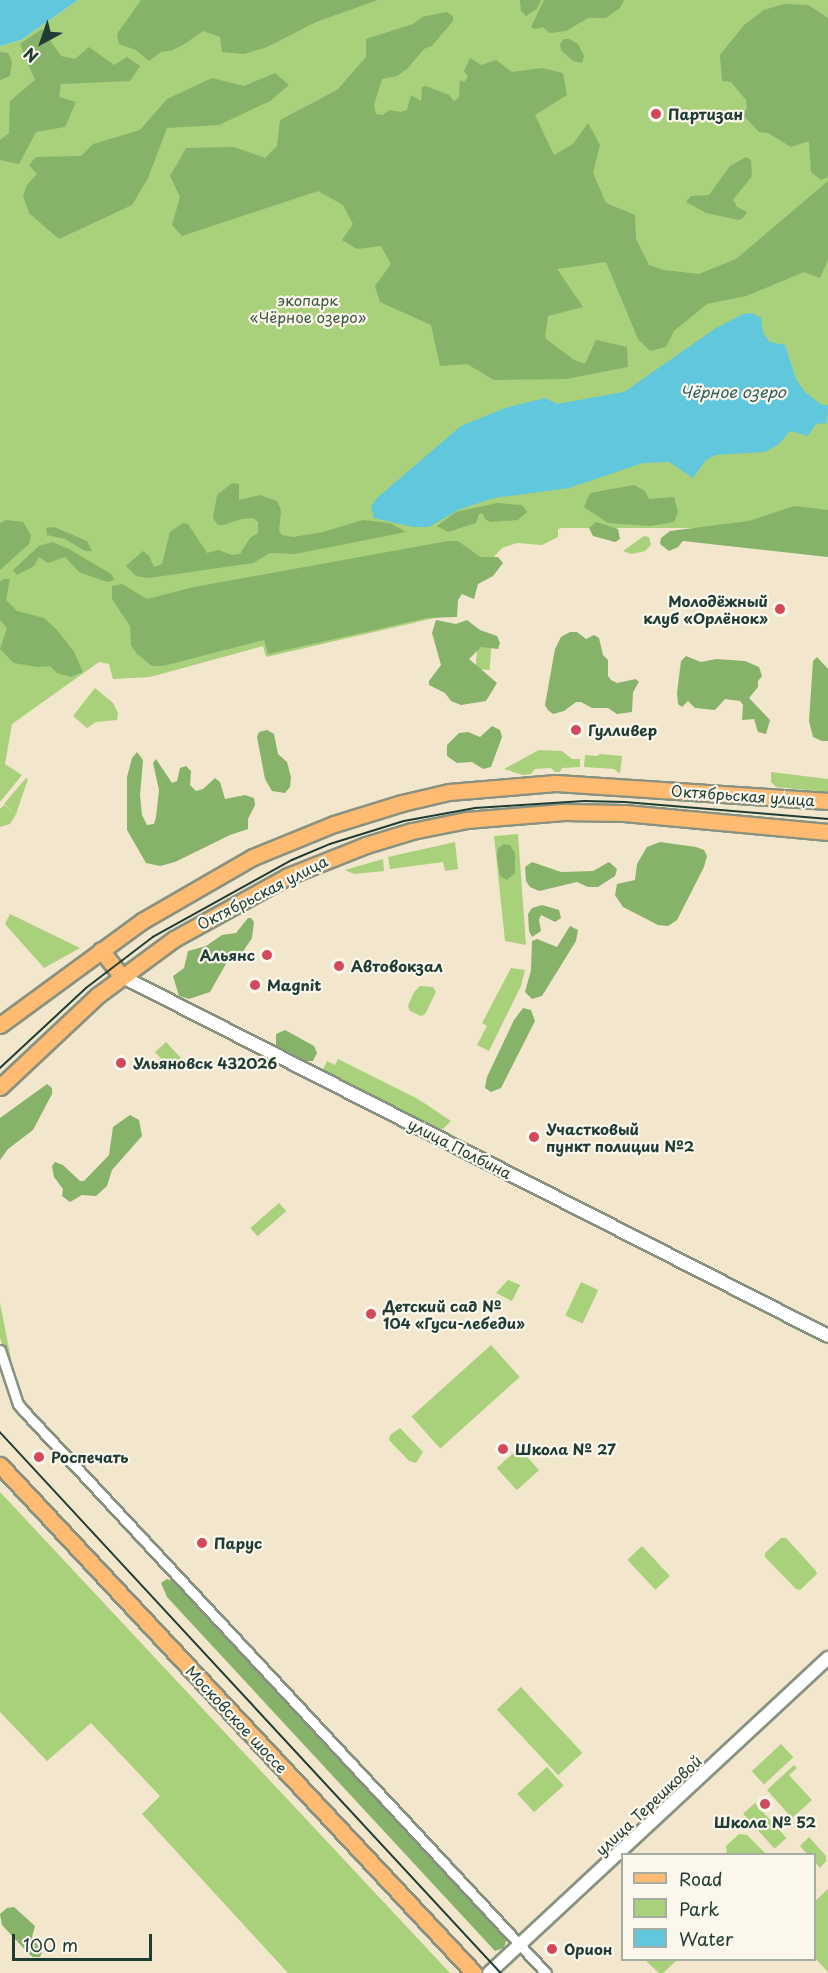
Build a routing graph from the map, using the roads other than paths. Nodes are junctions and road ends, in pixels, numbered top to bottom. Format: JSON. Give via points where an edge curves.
{"nodes":[{"id":1,"x":828,"y":801,"type":"edge"},
{"id":2,"x":828,"y":832,"type":"edge"},
{"id":3,"x":100,"y":950,"type":"junction"},
{"id":4,"x":121,"y":976,"type":"junction"},
{"id":5,"x":0,"y":1025,"type":"edge"},
{"id":6,"x":0,"y":1087,"type":"edge"},
{"id":7,"x":828,"y":1336,"type":"edge"},
{"id":8,"x":0,"y":1350,"type":"edge"},
{"id":9,"x":0,"y":1465,"type":"edge"},
{"id":10,"x":828,"y":1658,"type":"edge"},
{"id":11,"x":520,"y":1944,"type":"junction"},
{"id":12,"x":474,"y":1973,"type":"edge"},
{"id":13,"x":489,"y":1973,"type":"edge"},
{"id":14,"x":546,"y":1973,"type":"edge"}],
"edges":[{"from":1,"to":3,"type":"main road","name":"Октябрьская улица","via":[[556,783],[448,792],[360,815],[253,857],[169,904]]},
{"from":2,"to":4,"type":"main road","name":"Октябрьская улица","via":[[585,812],[519,814],[434,827],[366,845],[288,876],[181,934]]},
{"from":3,"to":4,"type":"main road","name":"улица Полбина"},
{"from":3,"to":5,"type":"main road","name":"Октябрьская улица"},
{"from":4,"to":6,"type":"main road","name":"Октябрьская улица"},
{"from":4,"to":7,"type":"street","name":"улица Полбина"},
{"from":8,"to":11,"type":"street","via":[[23,1410]]},
{"from":9,"to":12,"type":"main road","name":"Московское шоссе"},
{"from":10,"to":11,"type":"street","name":"улица Терешковой"},
{"from":11,"to":13,"type":"street","name":"улица Терешковой"},
{"from":11,"to":14,"type":"street"}]}
